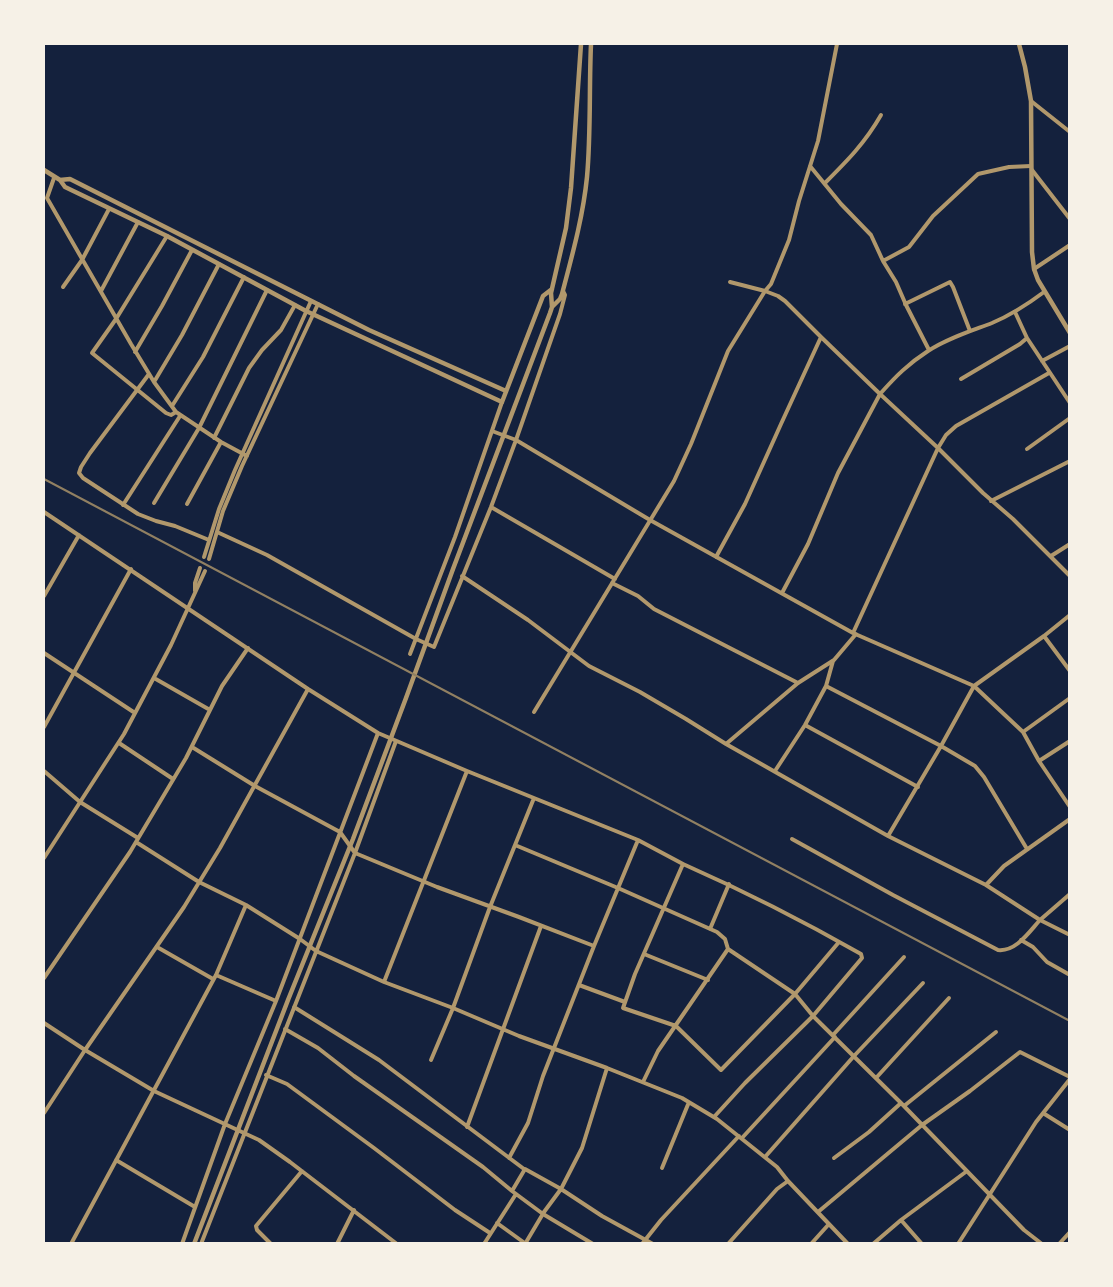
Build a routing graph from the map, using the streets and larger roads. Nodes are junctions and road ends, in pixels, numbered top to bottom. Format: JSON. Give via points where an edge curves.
{"nodes":[{"id":1,"x":581,"y":44,"type":"edge"},
{"id":2,"x":591,"y":44,"type":"edge"},
{"id":3,"x":837,"y":44,"type":"edge"},
{"id":4,"x":1019,"y":44,"type":"edge"},
{"id":5,"x":1031,"y":100,"type":"junction"},
{"id":6,"x":881,"y":115,"type":"dead end"},
{"id":7,"x":1070,"y":132,"type":"edge"},
{"id":8,"x":810,"y":166,"type":"junction"},
{"id":9,"x":1031,"y":168,"type":"junction"},
{"id":10,"x":44,"y":170,"type":"edge"},
{"id":11,"x":57,"y":179,"type":"junction"},
{"id":12,"x":825,"y":183,"type":"junction"},
{"id":13,"x":110,"y":209,"type":"junction"},
{"id":14,"x":1070,"y":219,"type":"edge"},
{"id":15,"x":138,"y":222,"type":"junction"},
{"id":16,"x":166,"y":236,"type":"junction"},
{"id":17,"x":1070,"y":245,"type":"edge"},
{"id":18,"x":192,"y":250,"type":"junction"},
{"id":19,"x":82,"y":260,"type":"junction"},
{"id":20,"x":883,"y":261,"type":"junction"},
{"id":21,"x":219,"y":264,"type":"junction"},
{"id":22,"x":1034,"y":269,"type":"junction"},
{"id":23,"x":244,"y":277,"type":"junction"},
{"id":24,"x":729,"y":282,"type":"dead end"},
{"id":25,"x":63,"y":287,"type":"dead end"},
{"id":26,"x":552,"y":289,"type":"junction"},
{"id":27,"x":267,"y":290,"type":"junction"},
{"id":28,"x":563,"y":291,"type":"junction"},
{"id":29,"x":765,"y":291,"type":"junction"},
{"id":30,"x":101,"y":292,"type":"junction"},
{"id":31,"x":1044,"y":292,"type":"junction"},
{"id":32,"x":311,"y":301,"type":"junction"},
{"id":33,"x":318,"y":304,"type":"junction"},
{"id":34,"x":905,"y":304,"type":"junction"},
{"id":35,"x":295,"y":305,"type":"junction"},
{"id":36,"x":552,"y":307,"type":"junction"},
{"id":37,"x":306,"y":311,"type":"junction"},
{"id":38,"x":1015,"y":312,"type":"junction"},
{"id":39,"x":312,"y":314,"type":"junction"},
{"id":40,"x":1070,"y":317,"type":"edge"},
{"id":41,"x":116,"y":319,"type":"junction"},
{"id":42,"x":1063,"y":323,"type":"junction"},
{"id":43,"x":970,"y":331,"type":"junction"},
{"id":44,"x":1070,"y":333,"type":"edge"},
{"id":45,"x":821,"y":337,"type":"junction"},
{"id":46,"x":1028,"y":338,"type":"junction"},
{"id":47,"x":1070,"y":346,"type":"edge"},
{"id":48,"x":929,"y":350,"type":"junction"},
{"id":49,"x":135,"y":352,"type":"junction"},
{"id":50,"x":1042,"y":361,"type":"junction"},
{"id":51,"x":1049,"y":373,"type":"junction"},
{"id":52,"x":149,"y":374,"type":"junction"},
{"id":53,"x":961,"y":379,"type":"dead end"},
{"id":54,"x":154,"y":382,"type":"junction"},
{"id":55,"x":138,"y":390,"type":"junction"},
{"id":56,"x":506,"y":392,"type":"junction"},
{"id":57,"x":880,"y":394,"type":"junction"},
{"id":58,"x":502,"y":402,"type":"junction"},
{"id":59,"x":1070,"y":403,"type":"edge"},
{"id":60,"x":172,"y":406,"type":"junction"},
{"id":61,"x":178,"y":414,"type":"junction"},
{"id":62,"x":1070,"y":418,"type":"edge"},
{"id":63,"x":199,"y":428,"type":"junction"},
{"id":64,"x":492,"y":431,"type":"junction"},
{"id":65,"x":214,"y":438,"type":"junction"},
{"id":66,"x":516,"y":440,"type":"junction"},
{"id":67,"x":221,"y":442,"type":"junction"},
{"id":68,"x":938,"y":448,"type":"junction"},
{"id":69,"x":1027,"y":449,"type":"dead end"},
{"id":70,"x":245,"y":454,"type":"junction"},
{"id":71,"x":1070,"y":461,"type":"edge"},
{"id":72,"x":992,"y":501,"type":"junction"},
{"id":73,"x":154,"y":503,"type":"dead end"},
{"id":74,"x":187,"y":504,"type":"dead end"},
{"id":75,"x":123,"y":505,"type":"junction"},
{"id":76,"x":491,"y":507,"type":"junction"},
{"id":77,"x":44,"y":512,"type":"edge"},
{"id":78,"x":650,"y":520,"type":"junction"},
{"id":79,"x":217,"y":532,"type":"junction"},
{"id":80,"x":79,"y":535,"type":"junction"},
{"id":81,"x":209,"y":540,"type":"junction"},
{"id":82,"x":1070,"y":544,"type":"edge"},
{"id":83,"x":1051,"y":556,"type":"junction"},
{"id":84,"x":716,"y":557,"type":"junction"},
{"id":85,"x":200,"y":568,"type":"dead end"},
{"id":86,"x":131,"y":569,"type":"junction"},
{"id":87,"x":205,"y":571,"type":"dead end"},
{"id":88,"x":462,"y":576,"type":"junction"},
{"id":89,"x":1070,"y":576,"type":"edge"},
{"id":90,"x":614,"y":581,"type":"junction"},
{"id":91,"x":195,"y":592,"type":"junction"},
{"id":92,"x":782,"y":594,"type":"junction"},
{"id":93,"x":44,"y":596,"type":"edge"},
{"id":94,"x":188,"y":608,"type":"junction"},
{"id":95,"x":1070,"y":615,"type":"edge"},
{"id":96,"x":855,"y":633,"type":"junction"},
{"id":97,"x":1044,"y":636,"type":"junction"},
{"id":98,"x":416,"y":639,"type":"junction"},
{"id":99,"x":248,"y":648,"type":"junction"},
{"id":100,"x":44,"y":653,"type":"edge"},
{"id":101,"x":570,"y":653,"type":"junction"},
{"id":102,"x":410,"y":654,"type":"dead end"},
{"id":103,"x":834,"y":660,"type":"junction"},
{"id":104,"x":1070,"y":671,"type":"edge"},
{"id":105,"x":74,"y":672,"type":"junction"},
{"id":106,"x":154,"y":678,"type":"junction"},
{"id":107,"x":798,"y":683,"type":"junction"},
{"id":108,"x":826,"y":686,"type":"junction"},
{"id":109,"x":974,"y":686,"type":"junction"},
{"id":110,"x":308,"y":689,"type":"junction"},
{"id":111,"x":1070,"y":698,"type":"edge"},
{"id":112,"x":210,"y":710,"type":"junction"},
{"id":113,"x":534,"y":712,"type":"dead end"},
{"id":114,"x":135,"y":713,"type":"junction"},
{"id":115,"x":805,"y":725,"type":"junction"},
{"id":116,"x":44,"y":728,"type":"edge"},
{"id":117,"x":1023,"y":732,"type":"junction"},
{"id":118,"x":378,"y":733,"type":"junction"},
{"id":119,"x":396,"y":741,"type":"junction"},
{"id":120,"x":1070,"y":741,"type":"edge"},
{"id":121,"x":118,"y":742,"type":"junction"},
{"id":122,"x":726,"y":744,"type":"junction"},
{"id":123,"x":941,"y":746,"type":"junction"},
{"id":124,"x":192,"y":747,"type":"junction"},
{"id":125,"x":1039,"y":762,"type":"junction"},
{"id":126,"x":44,"y":771,"type":"edge"},
{"id":127,"x":467,"y":771,"type":"junction"},
{"id":128,"x":775,"y":771,"type":"junction"},
{"id":129,"x":173,"y":779,"type":"junction"},
{"id":130,"x":255,"y":786,"type":"junction"},
{"id":131,"x":918,"y":787,"type":"junction"},
{"id":132,"x":534,"y":798,"type":"junction"},
{"id":133,"x":80,"y":802,"type":"junction"},
{"id":134,"x":1070,"y":807,"type":"edge"},
{"id":135,"x":1070,"y":819,"type":"edge"},
{"id":136,"x":340,"y":832,"type":"junction"},
{"id":137,"x":888,"y":836,"type":"junction"},
{"id":138,"x":792,"y":839,"type":"dead end"},
{"id":139,"x":137,"y":840,"type":"junction"},
{"id":140,"x":638,"y":840,"type":"junction"},
{"id":141,"x":515,"y":845,"type":"junction"},
{"id":142,"x":1027,"y":849,"type":"junction"},
{"id":143,"x":355,"y":853,"type":"junction"},
{"id":144,"x":44,"y":856,"type":"edge"},
{"id":145,"x":683,"y":864,"type":"junction"},
{"id":146,"x":199,"y":882,"type":"junction"},
{"id":147,"x":424,"y":882,"type":"junction"},
{"id":148,"x":729,"y":884,"type":"junction"},
{"id":149,"x":986,"y":885,"type":"junction"},
{"id":150,"x":618,"y":888,"type":"junction"},
{"id":151,"x":1070,"y":894,"type":"edge"},
{"id":152,"x":246,"y":905,"type":"junction"},
{"id":153,"x":490,"y":907,"type":"junction"},
{"id":154,"x":663,"y":908,"type":"junction"},
{"id":155,"x":1040,"y":920,"type":"junction"},
{"id":156,"x":541,"y":926,"type":"junction"},
{"id":157,"x":710,"y":929,"type":"junction"},
{"id":158,"x":1070,"y":935,"type":"edge"},
{"id":159,"x":300,"y":939,"type":"junction"},
{"id":160,"x":1021,"y":940,"type":"junction"},
{"id":161,"x":839,"y":942,"type":"junction"},
{"id":162,"x":594,"y":946,"type":"junction"},
{"id":163,"x":157,"y":947,"type":"junction"},
{"id":164,"x":728,"y":949,"type":"junction"},
{"id":165,"x":316,"y":951,"type":"junction"},
{"id":166,"x":644,"y":954,"type":"junction"},
{"id":167,"x":904,"y":957,"type":"dead end"},
{"id":168,"x":1070,"y":975,"type":"edge"},
{"id":169,"x":214,"y":977,"type":"junction"},
{"id":170,"x":44,"y":978,"type":"edge"},
{"id":171,"x":708,"y":980,"type":"junction"},
{"id":172,"x":384,"y":982,"type":"junction"},
{"id":173,"x":923,"y":983,"type":"dead end"},
{"id":174,"x":579,"y":985,"type":"junction"},
{"id":175,"x":795,"y":994,"type":"junction"},
{"id":176,"x":949,"y":998,"type":"dead end"},
{"id":177,"x":276,"y":1001,"type":"junction"},
{"id":178,"x":625,"y":1002,"type":"junction"},
{"id":179,"x":294,"y":1007,"type":"junction"},
{"id":180,"x":453,"y":1008,"type":"junction"},
{"id":181,"x":813,"y":1016,"type":"junction"},
{"id":182,"x":44,"y":1023,"type":"edge"},
{"id":183,"x":676,"y":1026,"type":"junction"},
{"id":184,"x":285,"y":1029,"type":"junction"},
{"id":185,"x":502,"y":1029,"type":"junction"},
{"id":186,"x":996,"y":1032,"type":"dead end"},
{"id":187,"x":834,"y":1036,"type":"junction"},
{"id":188,"x":554,"y":1048,"type":"junction"},
{"id":189,"x":85,"y":1050,"type":"junction"},
{"id":190,"x":854,"y":1056,"type":"junction"},
{"id":191,"x":431,"y":1060,"type":"dead end"},
{"id":192,"x":608,"y":1068,"type":"junction"},
{"id":193,"x":267,"y":1075,"type":"junction"},
{"id":194,"x":876,"y":1078,"type":"junction"},
{"id":195,"x":1070,"y":1078,"type":"edge"},
{"id":196,"x":643,"y":1082,"type":"junction"},
{"id":197,"x":154,"y":1091,"type":"junction"},
{"id":198,"x":689,"y":1102,"type":"junction"},
{"id":199,"x":903,"y":1105,"type":"junction"},
{"id":200,"x":44,"y":1113,"type":"edge"},
{"id":201,"x":1043,"y":1113,"type":"junction"},
{"id":202,"x":714,"y":1117,"type":"junction"},
{"id":203,"x":225,"y":1125,"type":"junction"},
{"id":204,"x":922,"y":1125,"type":"junction"},
{"id":205,"x":467,"y":1126,"type":"junction"},
{"id":206,"x":1070,"y":1130,"type":"edge"},
{"id":207,"x":244,"y":1133,"type":"junction"},
{"id":208,"x":741,"y":1137,"type":"junction"},
{"id":209,"x":765,"y":1157,"type":"junction"},
{"id":210,"x":509,"y":1158,"type":"junction"},
{"id":211,"x":834,"y":1158,"type":"dead end"},
{"id":212,"x":116,"y":1160,"type":"junction"},
{"id":213,"x":662,"y":1168,"type":"dead end"},
{"id":214,"x":525,"y":1169,"type":"junction"},
{"id":215,"x":302,"y":1171,"type":"junction"},
{"id":216,"x":967,"y":1171,"type":"junction"},
{"id":217,"x":788,"y":1181,"type":"junction"},
{"id":218,"x":561,"y":1189,"type":"junction"},
{"id":219,"x":514,"y":1193,"type":"junction"},
{"id":220,"x":989,"y":1193,"type":"junction"},
{"id":221,"x":195,"y":1207,"type":"junction"},
{"id":222,"x":354,"y":1210,"type":"junction"},
{"id":223,"x":818,"y":1212,"type":"junction"},
{"id":224,"x":543,"y":1214,"type":"junction"},
{"id":225,"x":901,"y":1220,"type":"junction"},
{"id":226,"x":497,"y":1223,"type":"junction"},
{"id":227,"x":829,"y":1224,"type":"junction"},
{"id":228,"x":1070,"y":1232,"type":"edge"},
{"id":229,"x":490,"y":1233,"type":"junction"},
{"id":230,"x":645,"y":1238,"type":"junction"},
{"id":231,"x":525,"y":1243,"type":"edge"},
{"id":232,"x":71,"y":1244,"type":"edge"},
{"id":233,"x":182,"y":1244,"type":"edge"},
{"id":234,"x":194,"y":1244,"type":"edge"},
{"id":235,"x":201,"y":1244,"type":"edge"},
{"id":236,"x":271,"y":1244,"type":"edge"},
{"id":237,"x":337,"y":1244,"type":"edge"},
{"id":238,"x":397,"y":1244,"type":"edge"},
{"id":239,"x":484,"y":1244,"type":"edge"},
{"id":240,"x":593,"y":1244,"type":"edge"},
{"id":241,"x":642,"y":1244,"type":"edge"},
{"id":242,"x":653,"y":1244,"type":"edge"},
{"id":243,"x":728,"y":1244,"type":"edge"},
{"id":244,"x":811,"y":1244,"type":"edge"},
{"id":245,"x":848,"y":1244,"type":"edge"},
{"id":246,"x":873,"y":1244,"type":"edge"},
{"id":247,"x":922,"y":1244,"type":"edge"},
{"id":248,"x":958,"y":1244,"type":"edge"},
{"id":249,"x":1042,"y":1244,"type":"edge"},
{"id":250,"x":1059,"y":1244,"type":"edge"}],
"edges":[{"from":1,"to":26,"type":"street","via":[[572,188]]},
{"from":2,"to":28,"type":"street","via":[[587,177]]},
{"from":3,"to":8,"type":"street"},
{"from":4,"to":5,"type":"street"},
{"from":5,"to":7,"type":"street"},
{"from":5,"to":9,"type":"street"},
{"from":6,"to":12,"type":"street","via":[[861,146]]},
{"from":8,"to":12,"type":"street"},
{"from":8,"to":29,"type":"street","via":[[789,240]]},
{"from":9,"to":14,"type":"street"},
{"from":9,"to":20,"type":"street","via":[[1010,167],[978,174],[933,216],[909,247]]},
{"from":9,"to":22,"type":"street"},
{"from":10,"to":11,"type":"street"},
{"from":11,"to":13,"type":"street","via":[[65,187]]},
{"from":11,"to":19,"type":"street","via":[[47,198]]},
{"from":11,"to":32,"type":"street","via":[[70,179]]},
{"from":12,"to":20,"type":"street","via":[[871,236]]},
{"from":13,"to":15,"type":"street"},
{"from":13,"to":19,"type":"street"},
{"from":15,"to":16,"type":"street"},
{"from":15,"to":30,"type":"street"},
{"from":16,"to":18,"type":"street"},
{"from":16,"to":41,"type":"street"},
{"from":17,"to":22,"type":"street"},
{"from":18,"to":21,"type":"street"},
{"from":18,"to":49,"type":"street"},
{"from":19,"to":25,"type":"street"},
{"from":19,"to":30,"type":"street"},
{"from":20,"to":34,"type":"street"},
{"from":21,"to":23,"type":"street"},
{"from":21,"to":54,"type":"street"},
{"from":22,"to":31,"type":"street"},
{"from":23,"to":27,"type":"street"},
{"from":23,"to":60,"type":"street","via":[[203,357]]},
{"from":24,"to":29,"type":"street"},
{"from":26,"to":36,"type":"street"},
{"from":26,"to":56,"type":"street","via":[[543,296]]},
{"from":27,"to":35,"type":"street"},
{"from":27,"to":63,"type":"street"},
{"from":28,"to":36,"type":"street"},
{"from":28,"to":66,"type":"street","via":[[560,314]]},
{"from":29,"to":45,"type":"street","via":[[785,301]]},
{"from":29,"to":78,"type":"street","via":[[728,351],[674,481]]},
{"from":30,"to":41,"type":"street"},
{"from":31,"to":38,"type":"street"},
{"from":31,"to":42,"type":"street"},
{"from":32,"to":33,"type":"street"},
{"from":32,"to":37,"type":"street"},
{"from":33,"to":39,"type":"street"},
{"from":33,"to":56,"type":"street"},
{"from":34,"to":43,"type":"street","via":[[950,282]]},
{"from":34,"to":48,"type":"street"},
{"from":35,"to":37,"type":"street"},
{"from":35,"to":65,"type":"street","via":[[281,330],[249,368]]},
{"from":36,"to":234,"type":"street","via":[[406,698]]},
{"from":37,"to":39,"type":"street"},
{"from":37,"to":70,"type":"street"},
{"from":38,"to":43,"type":"street"},
{"from":38,"to":46,"type":"street"},
{"from":39,"to":58,"type":"street"},
{"from":39,"to":70,"type":"street"},
{"from":40,"to":42,"type":"street"},
{"from":41,"to":49,"type":"street"},
{"from":41,"to":55,"type":"street","via":[[92,353]]},
{"from":42,"to":44,"type":"street"},
{"from":43,"to":48,"type":"street"},
{"from":45,"to":57,"type":"street"},
{"from":45,"to":84,"type":"street","via":[[745,504]]},
{"from":46,"to":50,"type":"street"},
{"from":46,"to":53,"type":"street"},
{"from":47,"to":50,"type":"street"},
{"from":48,"to":57,"type":"street","via":[[901,370]]},
{"from":49,"to":52,"type":"street"},
{"from":50,"to":51,"type":"street"},
{"from":51,"to":59,"type":"street"},
{"from":51,"to":68,"type":"street","via":[[956,426]]},
{"from":52,"to":54,"type":"street"},
{"from":52,"to":55,"type":"street"},
{"from":54,"to":60,"type":"street"},
{"from":55,"to":61,"type":"street","via":[[166,413]]},
{"from":55,"to":75,"type":"street","via":[[79,473]]},
{"from":56,"to":58,"type":"street"},
{"from":57,"to":68,"type":"street"},
{"from":57,"to":92,"type":"street"},
{"from":58,"to":64,"type":"street"},
{"from":60,"to":61,"type":"street"},
{"from":61,"to":63,"type":"street"},
{"from":61,"to":75,"type":"street"},
{"from":62,"to":69,"type":"street"},
{"from":63,"to":65,"type":"street"},
{"from":63,"to":73,"type":"street"},
{"from":64,"to":66,"type":"street"},
{"from":64,"to":98,"type":"street"},
{"from":65,"to":67,"type":"street"},
{"from":66,"to":76,"type":"street"},
{"from":66,"to":78,"type":"street"},
{"from":67,"to":70,"type":"street"},
{"from":67,"to":74,"type":"street"},
{"from":68,"to":72,"type":"street"},
{"from":68,"to":96,"type":"street"},
{"from":70,"to":79,"type":"street"},
{"from":70,"to":81,"type":"street","via":[[219,508]]},
{"from":71,"to":72,"type":"street"},
{"from":72,"to":83,"type":"street"},
{"from":75,"to":81,"type":"street"},
{"from":76,"to":88,"type":"street"},
{"from":76,"to":90,"type":"street"},
{"from":77,"to":80,"type":"street"},
{"from":78,"to":84,"type":"street"},
{"from":78,"to":90,"type":"street"},
{"from":79,"to":81,"type":"street","via":[[206,558]]},
{"from":79,"to":98,"type":"street","via":[[267,555]]},
{"from":80,"to":86,"type":"street"},
{"from":80,"to":93,"type":"street"},
{"from":82,"to":83,"type":"street"},
{"from":83,"to":89,"type":"street"},
{"from":84,"to":92,"type":"street"},
{"from":85,"to":91,"type":"street"},
{"from":86,"to":94,"type":"street"},
{"from":86,"to":105,"type":"street"},
{"from":87,"to":91,"type":"street"},
{"from":88,"to":98,"type":"street","via":[[434,647]]},
{"from":88,"to":101,"type":"street"},
{"from":90,"to":101,"type":"street"},
{"from":90,"to":107,"type":"street","via":[[654,609]]},
{"from":91,"to":94,"type":"street"},
{"from":92,"to":96,"type":"street"},
{"from":94,"to":99,"type":"street"},
{"from":94,"to":106,"type":"street"},
{"from":95,"to":97,"type":"street"},
{"from":96,"to":103,"type":"street"},
{"from":96,"to":109,"type":"street"},
{"from":97,"to":104,"type":"street"},
{"from":97,"to":109,"type":"street"},
{"from":98,"to":102,"type":"street"},
{"from":99,"to":110,"type":"street"},
{"from":99,"to":112,"type":"street"},
{"from":100,"to":105,"type":"street"},
{"from":101,"to":113,"type":"street"},
{"from":101,"to":122,"type":"street"},
{"from":103,"to":107,"type":"street"},
{"from":103,"to":108,"type":"street"},
{"from":105,"to":114,"type":"street"},
{"from":105,"to":116,"type":"street"},
{"from":106,"to":112,"type":"street"},
{"from":106,"to":114,"type":"street"},
{"from":107,"to":122,"type":"street"},
{"from":108,"to":115,"type":"street"},
{"from":108,"to":123,"type":"street"},
{"from":109,"to":117,"type":"street"},
{"from":109,"to":123,"type":"street"},
{"from":110,"to":118,"type":"street"},
{"from":110,"to":130,"type":"street"},
{"from":111,"to":117,"type":"street"},
{"from":112,"to":124,"type":"street"},
{"from":114,"to":121,"type":"street"},
{"from":115,"to":128,"type":"street"},
{"from":115,"to":131,"type":"street"},
{"from":117,"to":125,"type":"street"},
{"from":118,"to":119,"type":"street"},
{"from":118,"to":136,"type":"street"},
{"from":119,"to":127,"type":"street"},
{"from":119,"to":143,"type":"street"},
{"from":120,"to":125,"type":"street"},
{"from":121,"to":129,"type":"street"},
{"from":121,"to":133,"type":"street"},
{"from":122,"to":128,"type":"street"},
{"from":123,"to":131,"type":"street"},
{"from":123,"to":142,"type":"street","via":[[981,773]]},
{"from":124,"to":129,"type":"street"},
{"from":124,"to":130,"type":"street"},
{"from":125,"to":134,"type":"street"},
{"from":126,"to":133,"type":"street"},
{"from":127,"to":132,"type":"street"},
{"from":127,"to":147,"type":"street"},
{"from":128,"to":137,"type":"street"},
{"from":129,"to":139,"type":"street"},
{"from":130,"to":136,"type":"street"},
{"from":130,"to":146,"type":"street"},
{"from":131,"to":137,"type":"street"},
{"from":132,"to":140,"type":"street"},
{"from":132,"to":141,"type":"street"},
{"from":133,"to":139,"type":"street"},
{"from":133,"to":144,"type":"street"},
{"from":135,"to":142,"type":"street"},
{"from":136,"to":143,"type":"street"},
{"from":136,"to":159,"type":"street"},
{"from":137,"to":149,"type":"street"},
{"from":138,"to":160,"type":"street","via":[[995,949],[1007,950]]},
{"from":139,"to":146,"type":"street"},
{"from":139,"to":170,"type":"street"},
{"from":140,"to":145,"type":"street"},
{"from":140,"to":150,"type":"street"},
{"from":141,"to":150,"type":"street"},
{"from":141,"to":153,"type":"street"},
{"from":142,"to":149,"type":"street"},
{"from":143,"to":147,"type":"street"},
{"from":143,"to":165,"type":"street"},
{"from":145,"to":148,"type":"street"},
{"from":145,"to":154,"type":"street"},
{"from":146,"to":152,"type":"street"},
{"from":146,"to":163,"type":"street"},
{"from":147,"to":153,"type":"street"},
{"from":147,"to":172,"type":"street"},
{"from":148,"to":157,"type":"street"},
{"from":148,"to":161,"type":"street"},
{"from":149,"to":155,"type":"street"},
{"from":150,"to":154,"type":"street"},
{"from":150,"to":162,"type":"street"},
{"from":151,"to":155,"type":"street"},
{"from":152,"to":159,"type":"street"},
{"from":152,"to":169,"type":"street"},
{"from":153,"to":156,"type":"street"},
{"from":153,"to":180,"type":"street"},
{"from":154,"to":157,"type":"street"},
{"from":154,"to":166,"type":"street"},
{"from":155,"to":158,"type":"street"},
{"from":155,"to":160,"type":"street"},
{"from":156,"to":162,"type":"street"},
{"from":156,"to":185,"type":"street"},
{"from":157,"to":164,"type":"street","via":[[724,939]]},
{"from":159,"to":165,"type":"street"},
{"from":159,"to":177,"type":"street"},
{"from":160,"to":168,"type":"street"},
{"from":161,"to":175,"type":"street"},
{"from":161,"to":181,"type":"street","via":[[862,958]]},
{"from":162,"to":174,"type":"street"},
{"from":163,"to":169,"type":"street"},
{"from":163,"to":189,"type":"street"},
{"from":164,"to":171,"type":"street"},
{"from":164,"to":175,"type":"street"},
{"from":165,"to":172,"type":"street"},
{"from":165,"to":179,"type":"street"},
{"from":166,"to":171,"type":"street"},
{"from":166,"to":178,"type":"street"},
{"from":167,"to":187,"type":"street"},
{"from":169,"to":177,"type":"street"},
{"from":169,"to":197,"type":"street"},
{"from":171,"to":183,"type":"street"},
{"from":172,"to":180,"type":"street"},
{"from":173,"to":190,"type":"street"},
{"from":174,"to":178,"type":"street"},
{"from":174,"to":188,"type":"street"},
{"from":175,"to":181,"type":"street"},
{"from":175,"to":183,"type":"street","via":[[722,1070]]},
{"from":176,"to":194,"type":"street"},
{"from":177,"to":203,"type":"street"},
{"from":178,"to":183,"type":"street","via":[[623,1008]]},
{"from":179,"to":184,"type":"street"},
{"from":179,"to":205,"type":"street","via":[[380,1060]]},
{"from":180,"to":185,"type":"street"},
{"from":180,"to":191,"type":"street"},
{"from":181,"to":187,"type":"street"},
{"from":181,"to":202,"type":"street"},
{"from":182,"to":189,"type":"street"},
{"from":183,"to":196,"type":"street"},
{"from":184,"to":193,"type":"street"},
{"from":184,"to":219,"type":"street","via":[[318,1048]]},
{"from":185,"to":188,"type":"street"},
{"from":185,"to":205,"type":"street"},
{"from":186,"to":199,"type":"street"},
{"from":187,"to":190,"type":"street"},
{"from":187,"to":208,"type":"street"},
{"from":188,"to":192,"type":"street"},
{"from":188,"to":210,"type":"street","via":[[528,1123]]},
{"from":189,"to":197,"type":"street"},
{"from":189,"to":200,"type":"street"},
{"from":190,"to":194,"type":"street"},
{"from":190,"to":209,"type":"street"},
{"from":192,"to":196,"type":"street"},
{"from":192,"to":218,"type":"street","via":[[582,1148]]},
{"from":193,"to":207,"type":"street"},
{"from":193,"to":229,"type":"street","via":[[287,1084]]},
{"from":194,"to":199,"type":"street"},
{"from":195,"to":201,"type":"street"},
{"from":195,"to":204,"type":"street","via":[[1020,1052]]},
{"from":196,"to":198,"type":"street"},
{"from":197,"to":203,"type":"street"},
{"from":197,"to":212,"type":"street"},
{"from":198,"to":202,"type":"street"},
{"from":198,"to":213,"type":"street"},
{"from":199,"to":204,"type":"street"},
{"from":199,"to":211,"type":"street"},
{"from":201,"to":206,"type":"street"},
{"from":201,"to":220,"type":"street"},
{"from":202,"to":208,"type":"street"},
{"from":203,"to":207,"type":"street"},
{"from":203,"to":221,"type":"street"},
{"from":204,"to":216,"type":"street"},
{"from":204,"to":223,"type":"street"},
{"from":205,"to":210,"type":"street"},
{"from":207,"to":215,"type":"street"},
{"from":207,"to":235,"type":"street"},
{"from":208,"to":209,"type":"street"},
{"from":208,"to":230,"type":"street"},
{"from":209,"to":217,"type":"street"},
{"from":210,"to":214,"type":"street"},
{"from":212,"to":221,"type":"street"},
{"from":212,"to":232,"type":"street"},
{"from":214,"to":218,"type":"street"},
{"from":214,"to":219,"type":"street"},
{"from":215,"to":222,"type":"street"},
{"from":215,"to":236,"type":"street","via":[[256,1226]]},
{"from":216,"to":220,"type":"street"},
{"from":216,"to":225,"type":"street"},
{"from":217,"to":223,"type":"street"},
{"from":217,"to":243,"type":"street"},
{"from":218,"to":224,"type":"street"},
{"from":218,"to":230,"type":"street"},
{"from":219,"to":224,"type":"street"},
{"from":219,"to":226,"type":"street"},
{"from":220,"to":248,"type":"street"},
{"from":220,"to":249,"type":"street"},
{"from":221,"to":233,"type":"street"},
{"from":222,"to":237,"type":"street"},
{"from":222,"to":238,"type":"street"},
{"from":223,"to":227,"type":"street"},
{"from":224,"to":231,"type":"street"},
{"from":224,"to":240,"type":"street"},
{"from":225,"to":246,"type":"street"},
{"from":225,"to":247,"type":"street"},
{"from":226,"to":229,"type":"street"},
{"from":226,"to":231,"type":"street"},
{"from":227,"to":244,"type":"street"},
{"from":227,"to":245,"type":"street"},
{"from":228,"to":250,"type":"street"},
{"from":229,"to":239,"type":"street"},
{"from":230,"to":241,"type":"street"},
{"from":230,"to":242,"type":"street"}]}
